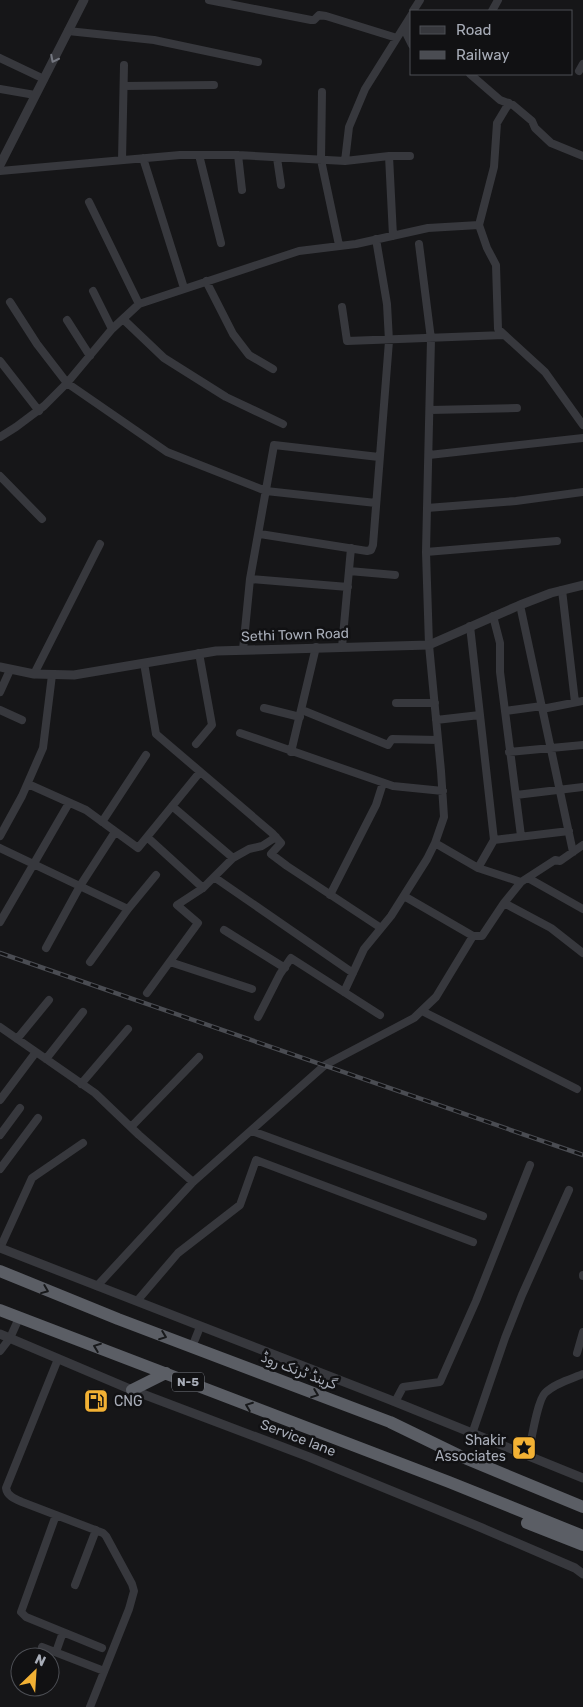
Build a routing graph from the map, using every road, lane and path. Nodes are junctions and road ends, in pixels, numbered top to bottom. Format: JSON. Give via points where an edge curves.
{"nodes":[{"id":1,"x":84,"y":0,"type":"edge"},
{"id":2,"x":210,"y":0,"type":"edge"},
{"id":3,"x":410,"y":16,"type":"edge"},
{"id":4,"x":410,"y":22,"type":"edge"},
{"id":5,"x":68,"y":31,"type":"junction"},
{"id":6,"x":397,"y":38,"type":"junction"},
{"id":7,"x":410,"y":41,"type":"edge"},
{"id":8,"x":0,"y":58,"type":"edge"},
{"id":9,"x":258,"y":62,"type":"dead end"},
{"id":10,"x":583,"y":64,"type":"edge"},
{"id":11,"x":124,"y":65,"type":"dead end"},
{"id":12,"x":578,"y":71,"type":"dead end"},
{"id":13,"x":471,"y":75,"type":"edge"},
{"id":14,"x":44,"y":79,"type":"junction"},
{"id":15,"x":214,"y":85,"type":"dead end"},
{"id":16,"x":124,"y":86,"type":"junction"},
{"id":17,"x":0,"y":89,"type":"edge"},
{"id":18,"x":322,"y":92,"type":"dead end"},
{"id":19,"x":35,"y":95,"type":"junction"},
{"id":20,"x":509,"y":103,"type":"junction"},
{"id":21,"x":199,"y":155,"type":"junction"},
{"id":22,"x":238,"y":155,"type":"junction"},
{"id":23,"x":389,"y":156,"type":"junction"},
{"id":24,"x":410,"y":156,"type":"dead end"},
{"id":25,"x":583,"y":156,"type":"edge"},
{"id":26,"x":143,"y":158,"type":"junction"},
{"id":27,"x":277,"y":158,"type":"junction"},
{"id":28,"x":122,"y":160,"type":"junction"},
{"id":29,"x":321,"y":160,"type":"junction"},
{"id":30,"x":345,"y":161,"type":"junction"},
{"id":31,"x":0,"y":165,"type":"edge"},
{"id":32,"x":0,"y":171,"type":"edge"},
{"id":33,"x":281,"y":184,"type":"dead end"},
{"id":34,"x":242,"y":190,"type":"dead end"},
{"id":35,"x":89,"y":202,"type":"dead end"},
{"id":36,"x":478,"y":225,"type":"junction"},
{"id":37,"x":394,"y":236,"type":"junction"},
{"id":38,"x":376,"y":239,"type":"junction"},
{"id":39,"x":221,"y":244,"type":"dead end"},
{"id":40,"x":419,"y":244,"type":"dead end"},
{"id":41,"x":339,"y":246,"type":"junction"},
{"id":42,"x":206,"y":282,"type":"junction"},
{"id":43,"x":184,"y":288,"type":"junction"},
{"id":44,"x":93,"y":291,"type":"dead end"},
{"id":45,"x":10,"y":302,"type":"dead end"},
{"id":46,"x":139,"y":304,"type":"junction"},
{"id":47,"x":342,"y":307,"type":"dead end"},
{"id":48,"x":123,"y":319,"type":"junction"},
{"id":49,"x":68,"y":320,"type":"dead end"},
{"id":50,"x":112,"y":329,"type":"junction"},
{"id":51,"x":504,"y":335,"type":"junction"},
{"id":52,"x":431,"y":339,"type":"junction"},
{"id":53,"x":389,"y":340,"type":"junction"},
{"id":54,"x":90,"y":356,"type":"junction"},
{"id":55,"x":0,"y":361,"type":"edge"},
{"id":56,"x":273,"y":369,"type":"dead end"},
{"id":57,"x":67,"y":383,"type":"junction"},
{"id":58,"x":517,"y":408,"type":"dead end"},
{"id":59,"x":430,"y":410,"type":"junction"},
{"id":60,"x":39,"y":411,"type":"junction"},
{"id":61,"x":284,"y":424,"type":"dead end"},
{"id":62,"x":583,"y":425,"type":"edge"},
{"id":63,"x":0,"y":437,"type":"edge"},
{"id":64,"x":583,"y":438,"type":"edge"},
{"id":65,"x":429,"y":455,"type":"junction"},
{"id":66,"x":379,"y":457,"type":"junction"},
{"id":67,"x":0,"y":476,"type":"edge"},
{"id":68,"x":266,"y":491,"type":"junction"},
{"id":69,"x":583,"y":492,"type":"edge"},
{"id":70,"x":376,"y":503,"type":"junction"},
{"id":71,"x":427,"y":508,"type":"junction"},
{"id":72,"x":42,"y":519,"type":"dead end"},
{"id":73,"x":260,"y":534,"type":"junction"},
{"id":74,"x":557,"y":541,"type":"dead end"},
{"id":75,"x":100,"y":544,"type":"dead end"},
{"id":76,"x":351,"y":548,"type":"junction"},
{"id":77,"x":426,"y":552,"type":"junction"},
{"id":78,"x":349,"y":571,"type":"junction"},
{"id":79,"x":395,"y":575,"type":"dead end"},
{"id":80,"x":250,"y":579,"type":"junction"},
{"id":81,"x":583,"y":585,"type":"edge"},
{"id":82,"x":348,"y":587,"type":"junction"},
{"id":83,"x":562,"y":590,"type":"junction"},
{"id":84,"x":520,"y":605,"type":"junction"},
{"id":85,"x":493,"y":616,"type":"junction"},
{"id":86,"x":470,"y":626,"type":"junction"},
{"id":87,"x":429,"y":645,"type":"junction"},
{"id":88,"x":316,"y":647,"type":"junction"},
{"id":89,"x":342,"y":647,"type":"junction"},
{"id":90,"x":243,"y":650,"type":"junction"},
{"id":91,"x":199,"y":654,"type":"junction"},
{"id":92,"x":144,"y":663,"type":"junction"},
{"id":93,"x":0,"y":667,"type":"edge"},
{"id":94,"x":10,"y":670,"type":"junction"},
{"id":95,"x":34,"y":674,"type":"junction"},
{"id":96,"x":52,"y":675,"type":"junction"},
{"id":97,"x":0,"y":692,"type":"edge"},
{"id":98,"x":579,"y":702,"type":"edge"},
{"id":99,"x":435,"y":703,"type":"junction"},
{"id":100,"x":396,"y":704,"type":"dead end"},
{"id":101,"x":264,"y":708,"type":"dead end"},
{"id":102,"x":542,"y":708,"type":"junction"},
{"id":103,"x":0,"y":710,"type":"edge"},
{"id":104,"x":505,"y":711,"type":"junction"},
{"id":105,"x":301,"y":713,"type":"junction"},
{"id":106,"x":480,"y":715,"type":"junction"},
{"id":107,"x":22,"y":720,"type":"dead end"},
{"id":108,"x":436,"y":720,"type":"junction"},
{"id":109,"x":240,"y":733,"type":"dead end"},
{"id":110,"x":438,"y":740,"type":"junction"},
{"id":111,"x":196,"y":744,"type":"dead end"},
{"id":112,"x":583,"y":745,"type":"edge"},
{"id":113,"x":552,"y":748,"type":"junction"},
{"id":114,"x":291,"y":752,"type":"junction"},
{"id":115,"x":509,"y":752,"type":"junction"},
{"id":116,"x":146,"y":755,"type":"dead end"},
{"id":117,"x":200,"y":772,"type":"junction"},
{"id":118,"x":383,"y":783,"type":"junction"},
{"id":119,"x":28,"y":784,"type":"junction"},
{"id":120,"x":583,"y":787,"type":"edge"},
{"id":121,"x":560,"y":789,"type":"junction"},
{"id":122,"x":443,"y":791,"type":"junction"},
{"id":123,"x":516,"y":794,"type":"junction"},
{"id":124,"x":69,"y":803,"type":"junction"},
{"id":125,"x":172,"y":806,"type":"junction"},
{"id":126,"x":102,"y":822,"type":"junction"},
{"id":127,"x":569,"y":831,"type":"junction"},
{"id":128,"x":115,"y":832,"type":"junction"},
{"id":129,"x":0,"y":836,"type":"edge"},
{"id":130,"x":521,"y":836,"type":"junction"},
{"id":131,"x":147,"y":837,"type":"junction"},
{"id":132,"x":276,"y":837,"type":"junction"},
{"id":133,"x":494,"y":840,"type":"junction"},
{"id":134,"x":435,"y":843,"type":"junction"},
{"id":135,"x":583,"y":845,"type":"edge"},
{"id":136,"x":0,"y":848,"type":"edge"},
{"id":137,"x":573,"y":852,"type":"junction"},
{"id":138,"x":233,"y":858,"type":"junction"},
{"id":139,"x":32,"y":864,"type":"junction"},
{"id":140,"x":478,"y":868,"type":"junction"},
{"id":141,"x":156,"y":876,"type":"dead end"},
{"id":142,"x":214,"y":877,"type":"junction"},
{"id":143,"x":525,"y":880,"type":"junction"},
{"id":144,"x":80,"y":886,"type":"junction"},
{"id":145,"x":203,"y":888,"type":"junction"},
{"id":146,"x":330,"y":895,"type":"junction"},
{"id":147,"x":404,"y":896,"type":"junction"},
{"id":148,"x":504,"y":903,"type":"junction"},
{"id":149,"x":128,"y":909,"type":"junction"},
{"id":150,"x":583,"y":909,"type":"edge"},
{"id":151,"x":0,"y":922,"type":"edge"},
{"id":152,"x":381,"y":928,"type":"junction"},
{"id":153,"x":224,"y":930,"type":"dead end"},
{"id":154,"x":473,"y":936,"type":"junction"},
{"id":155,"x":46,"y":948,"type":"dead end"},
{"id":156,"x":583,"y":952,"type":"edge"},
{"id":157,"x":90,"y":962,"type":"dead end"},
{"id":158,"x":170,"y":962,"type":"junction"},
{"id":159,"x":285,"y":968,"type":"junction"},
{"id":160,"x":353,"y":973,"type":"junction"},
{"id":161,"x":252,"y":990,"type":"dead end"},
{"id":162,"x":344,"y":992,"type":"junction"},
{"id":163,"x":147,"y":993,"type":"dead end"},
{"id":164,"x":49,"y":1000,"type":"dead end"},
{"id":165,"x":422,"y":1011,"type":"junction"},
{"id":166,"x":83,"y":1012,"type":"dead end"},
{"id":167,"x":380,"y":1015,"type":"dead end"},
{"id":168,"x":258,"y":1017,"type":"dead end"},
{"id":169,"x":0,"y":1027,"type":"edge"},
{"id":170,"x":128,"y":1029,"type":"dead end"},
{"id":171,"x":17,"y":1039,"type":"junction"},
{"id":172,"x":36,"y":1052,"type":"junction"},
{"id":173,"x":198,"y":1057,"type":"dead end"},
{"id":174,"x":46,"y":1059,"type":"junction"},
{"id":175,"x":81,"y":1084,"type":"junction"},
{"id":176,"x":577,"y":1089,"type":"dead end"},
{"id":177,"x":0,"y":1100,"type":"edge"},
{"id":178,"x":20,"y":1108,"type":"dead end"},
{"id":179,"x":38,"y":1118,"type":"dead end"},
{"id":180,"x":131,"y":1127,"type":"junction"},
{"id":181,"x":252,"y":1131,"type":"junction"},
{"id":182,"x":0,"y":1135,"type":"edge"},
{"id":183,"x":83,"y":1143,"type":"dead end"},
{"id":184,"x":530,"y":1165,"type":"dead end"},
{"id":185,"x":0,"y":1169,"type":"edge"},
{"id":186,"x":193,"y":1182,"type":"junction"},
{"id":187,"x":569,"y":1190,"type":"dead end"},
{"id":188,"x":483,"y":1216,"type":"dead end"},
{"id":189,"x":473,"y":1242,"type":"dead end"},
{"id":190,"x":0,"y":1248,"type":"edge"},
{"id":191,"x":0,"y":1271,"type":"edge"},
{"id":192,"x":97,"y":1286,"type":"junction"},
{"id":193,"x":138,"y":1301,"type":"junction"},
{"id":194,"x":0,"y":1310,"type":"edge"},
{"id":195,"x":19,"y":1318,"type":"junction"},
{"id":196,"x":200,"y":1327,"type":"junction"},
{"id":197,"x":583,"y":1332,"type":"edge"},
{"id":198,"x":0,"y":1334,"type":"edge"},
{"id":199,"x":10,"y":1338,"type":"junction"},
{"id":200,"x":192,"y":1347,"type":"junction"},
{"id":201,"x":0,"y":1351,"type":"edge"},
{"id":202,"x":577,"y":1353,"type":"dead end"},
{"id":203,"x":58,"y":1359,"type":"junction"},
{"id":204,"x":166,"y":1374,"type":"junction"},
{"id":205,"x":583,"y":1374,"type":"edge"},
{"id":206,"x":132,"y":1390,"type":"junction"},
{"id":207,"x":395,"y":1402,"type":"junction"},
{"id":208,"x":390,"y":1422,"type":"junction"},
{"id":209,"x":472,"y":1434,"type":"junction"},
{"id":210,"x":376,"y":1455,"type":"junction"},
{"id":211,"x":528,"y":1456,"type":"junction"},
{"id":212,"x":583,"y":1478,"type":"edge"},
{"id":213,"x":583,"y":1498,"type":"edge"},
{"id":214,"x":583,"y":1507,"type":"edge"},
{"id":215,"x":56,"y":1515,"type":"junction"},
{"id":216,"x":96,"y":1530,"type":"junction"},
{"id":217,"x":583,"y":1536,"type":"edge"},
{"id":218,"x":583,"y":1545,"type":"edge"},
{"id":219,"x":583,"y":1574,"type":"edge"},
{"id":220,"x":75,"y":1585,"type":"dead end"},
{"id":221,"x":63,"y":1632,"type":"junction"},
{"id":222,"x":58,"y":1647,"type":"edge"},
{"id":223,"x":102,"y":1648,"type":"dead end"},
{"id":224,"x":60,"y":1654,"type":"edge"},
{"id":225,"x":104,"y":1671,"type":"junction"},
{"id":226,"x":90,"y":1707,"type":"edge"}],
"edges":[{"from":1,"to":5,"type":"street"},
{"from":2,"to":6,"type":"street","via":[[311,20],[326,16]]},
{"from":3,"to":6,"type":"street"},
{"from":4,"to":7,"type":"street","via":[[407,35]]},
{"from":5,"to":9,"type":"street","via":[[154,40]]},
{"from":5,"to":14,"type":"street","one_way":true},
{"from":6,"to":30,"type":"street","via":[[365,89],[349,127]]},
{"from":8,"to":14,"type":"street"},
{"from":10,"to":12,"type":"street"},
{"from":11,"to":16,"type":"street"},
{"from":13,"to":20,"type":"street","via":[[500,100]]},
{"from":14,"to":19,"type":"street"},
{"from":15,"to":16,"type":"street"},
{"from":16,"to":28,"type":"street"},
{"from":17,"to":19,"type":"street"},
{"from":18,"to":29,"type":"street"},
{"from":19,"to":31,"type":"street"},
{"from":20,"to":25,"type":"street","via":[[532,121],[551,143]]},
{"from":20,"to":36,"type":"street","via":[[497,123],[494,167]]},
{"from":21,"to":22,"type":"street"},
{"from":21,"to":26,"type":"street"},
{"from":21,"to":39,"type":"street"},
{"from":22,"to":27,"type":"street"},
{"from":22,"to":34,"type":"street"},
{"from":23,"to":24,"type":"street"},
{"from":23,"to":30,"type":"street"},
{"from":23,"to":37,"type":"street"},
{"from":26,"to":28,"type":"street"},
{"from":26,"to":43,"type":"street"},
{"from":27,"to":29,"type":"street"},
{"from":27,"to":33,"type":"street"},
{"from":28,"to":32,"type":"street"},
{"from":29,"to":30,"type":"street"},
{"from":29,"to":41,"type":"street"},
{"from":35,"to":46,"type":"street"},
{"from":36,"to":37,"type":"street","via":[[428,228]]},
{"from":36,"to":51,"type":"street","via":[[496,265],[498,329]]},
{"from":37,"to":38,"type":"street"},
{"from":38,"to":41,"type":"street"},
{"from":38,"to":53,"type":"street","via":[[387,304]]},
{"from":40,"to":52,"type":"street"},
{"from":41,"to":42,"type":"street","via":[[299,251]]},
{"from":42,"to":43,"type":"street"},
{"from":42,"to":56,"type":"street","via":[[233,334],[250,355]]},
{"from":43,"to":46,"type":"street"},
{"from":44,"to":50,"type":"street"},
{"from":45,"to":57,"type":"street"},
{"from":46,"to":48,"type":"street"},
{"from":47,"to":53,"type":"street","via":[[347,342]]},
{"from":48,"to":50,"type":"street"},
{"from":48,"to":61,"type":"street","via":[[164,358],[226,397]]},
{"from":49,"to":54,"type":"street"},
{"from":50,"to":54,"type":"street"},
{"from":51,"to":52,"type":"street"},
{"from":51,"to":62,"type":"street","via":[[545,372]]},
{"from":52,"to":53,"type":"street"},
{"from":52,"to":59,"type":"street"},
{"from":53,"to":66,"type":"street"},
{"from":54,"to":57,"type":"street"},
{"from":55,"to":60,"type":"street"},
{"from":57,"to":60,"type":"street"},
{"from":57,"to":68,"type":"street","via":[[167,452]]},
{"from":58,"to":59,"type":"street"},
{"from":59,"to":65,"type":"street"},
{"from":60,"to":63,"type":"street"},
{"from":64,"to":65,"type":"street"},
{"from":65,"to":71,"type":"street"},
{"from":66,"to":68,"type":"street","via":[[274,445]]},
{"from":66,"to":70,"type":"street"},
{"from":67,"to":72,"type":"street"},
{"from":68,"to":70,"type":"street"},
{"from":68,"to":73,"type":"street"},
{"from":69,"to":71,"type":"street"},
{"from":70,"to":76,"type":"street","via":[[371,550]]},
{"from":71,"to":77,"type":"street"},
{"from":73,"to":76,"type":"street"},
{"from":73,"to":80,"type":"street"},
{"from":74,"to":77,"type":"street"},
{"from":75,"to":95,"type":"street"},
{"from":76,"to":78,"type":"street"},
{"from":77,"to":87,"type":"street"},
{"from":78,"to":79,"type":"street"},
{"from":78,"to":82,"type":"street"},
{"from":80,"to":82,"type":"street"},
{"from":80,"to":90,"type":"street"},
{"from":81,"to":83,"type":"street","name":"Sethi Town Road"},
{"from":82,"to":89,"type":"street"},
{"from":83,"to":84,"type":"street","name":"Sethi Town Road"},
{"from":83,"to":98,"type":"street"},
{"from":84,"to":85,"type":"street","name":"Sethi Town Road"},
{"from":84,"to":102,"type":"street"},
{"from":85,"to":86,"type":"street","name":"Sethi Town Road"},
{"from":85,"to":104,"type":"street","via":[[500,643]]},
{"from":86,"to":87,"type":"street","name":"Sethi Town Road"},
{"from":86,"to":106,"type":"street"},
{"from":87,"to":89,"type":"street","name":"Sethi Town Road"},
{"from":87,"to":99,"type":"street"},
{"from":88,"to":89,"type":"street","name":"Sethi Town Road"},
{"from":88,"to":90,"type":"street","name":"Sethi Town Road"},
{"from":88,"to":105,"type":"street"},
{"from":90,"to":91,"type":"street","name":"Sethi Town Road"},
{"from":91,"to":92,"type":"street","name":"Sethi Town Road"},
{"from":91,"to":111,"type":"street","via":[[212,725]]},
{"from":92,"to":96,"type":"street","name":"Sethi Town Road","via":[[74,675]]},
{"from":92,"to":117,"type":"street","via":[[156,734]]},
{"from":93,"to":94,"type":"street","name":"Sethi Town Road"},
{"from":94,"to":95,"type":"street","name":"Sethi Town Road"},
{"from":94,"to":97,"type":"street"},
{"from":95,"to":96,"type":"street","name":"Sethi Town Road"},
{"from":96,"to":119,"type":"street","via":[[43,748]]},
{"from":98,"to":102,"type":"street"},
{"from":99,"to":100,"type":"street"},
{"from":99,"to":108,"type":"street"},
{"from":101,"to":105,"type":"street"},
{"from":102,"to":104,"type":"street"},
{"from":102,"to":113,"type":"street"},
{"from":103,"to":107,"type":"street"},
{"from":104,"to":115,"type":"street"},
{"from":105,"to":110,"type":"street","via":[[388,745],[392,739]]},
{"from":105,"to":114,"type":"street"},
{"from":106,"to":108,"type":"street"},
{"from":106,"to":133,"type":"street"},
{"from":108,"to":110,"type":"street"},
{"from":109,"to":114,"type":"street"},
{"from":110,"to":122,"type":"street"},
{"from":112,"to":113,"type":"street"},
{"from":113,"to":115,"type":"street"},
{"from":113,"to":121,"type":"street"},
{"from":114,"to":118,"type":"street"},
{"from":115,"to":123,"type":"street"},
{"from":116,"to":126,"type":"street"},
{"from":117,"to":125,"type":"street"},
{"from":117,"to":132,"type":"street"},
{"from":118,"to":122,"type":"street"},
{"from":118,"to":146,"type":"street","via":[[376,805]]},
{"from":119,"to":124,"type":"street"},
{"from":119,"to":129,"type":"street"},
{"from":120,"to":121,"type":"street"},
{"from":121,"to":123,"type":"street"},
{"from":121,"to":127,"type":"street"},
{"from":122,"to":134,"type":"street","via":[[444,817]]},
{"from":123,"to":130,"type":"street"},
{"from":124,"to":126,"type":"street"},
{"from":124,"to":139,"type":"street"},
{"from":125,"to":131,"type":"street"},
{"from":125,"to":138,"type":"street"},
{"from":126,"to":128,"type":"street"},
{"from":127,"to":130,"type":"street"},
{"from":127,"to":137,"type":"street"},
{"from":128,"to":131,"type":"street","via":[[138,848]]},
{"from":128,"to":144,"type":"street"},
{"from":130,"to":133,"type":"street"},
{"from":131,"to":145,"type":"street"},
{"from":132,"to":138,"type":"street"},
{"from":132,"to":146,"type":"street","via":[[281,843],[271,854]]},
{"from":133,"to":140,"type":"street"},
{"from":134,"to":140,"type":"street"},
{"from":134,"to":147,"type":"street"},
{"from":135,"to":137,"type":"street"},
{"from":136,"to":139,"type":"street"},
{"from":137,"to":143,"type":"street"},
{"from":138,"to":142,"type":"street"},
{"from":139,"to":144,"type":"street"},
{"from":139,"to":151,"type":"street"},
{"from":140,"to":143,"type":"street"},
{"from":141,"to":149,"type":"street"},
{"from":142,"to":145,"type":"street"},
{"from":142,"to":160,"type":"street"},
{"from":143,"to":148,"type":"street"},
{"from":143,"to":150,"type":"street"},
{"from":144,"to":149,"type":"street"},
{"from":144,"to":155,"type":"street"},
{"from":145,"to":158,"type":"street","via":[[177,904],[198,923]]},
{"from":146,"to":152,"type":"street"},
{"from":147,"to":152,"type":"street"},
{"from":147,"to":154,"type":"street"},
{"from":148,"to":154,"type":"street","via":[[482,936]]},
{"from":148,"to":156,"type":"street","via":[[551,928]]},
{"from":149,"to":157,"type":"street"},
{"from":152,"to":160,"type":"street","via":[[364,950]]},
{"from":153,"to":159,"type":"street"},
{"from":154,"to":165,"type":"street","via":[[436,997]]},
{"from":158,"to":161,"type":"street"},
{"from":158,"to":163,"type":"street"},
{"from":159,"to":162,"type":"street","via":[[291,958]]},
{"from":159,"to":168,"type":"street"},
{"from":160,"to":162,"type":"street"},
{"from":162,"to":167,"type":"street"},
{"from":164,"to":171,"type":"street"},
{"from":165,"to":176,"type":"street"},
{"from":165,"to":181,"type":"street","via":[[325,1065]]},
{"from":166,"to":174,"type":"street"},
{"from":169,"to":171,"type":"street"},
{"from":170,"to":175,"type":"street"},
{"from":171,"to":172,"type":"street"},
{"from":172,"to":174,"type":"street"},
{"from":172,"to":177,"type":"street"},
{"from":173,"to":180,"type":"street"},
{"from":174,"to":175,"type":"street"},
{"from":175,"to":180,"type":"street"},
{"from":178,"to":182,"type":"street"},
{"from":179,"to":185,"type":"street"},
{"from":180,"to":186,"type":"street"},
{"from":181,"to":186,"type":"street"},
{"from":181,"to":188,"type":"street"},
{"from":183,"to":190,"type":"street","via":[[32,1178]]},
{"from":184,"to":207,"type":"street","via":[[440,1382],[403,1387]]},
{"from":186,"to":192,"type":"street"},
{"from":187,"to":209,"type":"street","via":[[522,1294]]},
{"from":189,"to":193,"type":"street","via":[[256,1160],[240,1205],[178,1253]]},
{"from":190,"to":192,"type":"street"},
{"from":191,"to":200,"type":"highway","name":"گرینڈ ٹرنک روڈ","number":"N-5","one_way":true},
{"from":192,"to":193,"type":"street"},
{"from":193,"to":196,"type":"street"},
{"from":194,"to":195,"type":"highway","number":"N-5"},
{"from":195,"to":199,"type":"street"},
{"from":204,"to":195,"type":"highway","number":"N-5","one_way":true},
{"from":196,"to":200,"type":"street"},
{"from":196,"to":207,"type":"street"},
{"from":197,"to":202,"type":"street"},
{"from":198,"to":199,"type":"street","name":"Service lane"},
{"from":199,"to":201,"type":"street"},
{"from":199,"to":203,"type":"street","name":"Service lane"},
{"from":200,"to":208,"type":"highway","name":"گرینڈ ٹرنک روڈ","number":"N-5","one_way":true},
{"from":203,"to":206,"type":"street","name":"Service lane"},
{"from":203,"to":215,"type":"street","via":[[6,1488],[12,1497]]},
{"from":204,"to":206,"type":"highway"},
{"from":210,"to":204,"type":"highway","number":"N-5","one_way":true},
{"from":205,"to":211,"type":"street","via":[[544,1394]]},
{"from":206,"to":219,"type":"street","name":"Service lane","via":[[310,1457]]},
{"from":207,"to":209,"type":"street"},
{"from":208,"to":213,"type":"highway"},
{"from":208,"to":214,"type":"highway","name":"گرینڈ ٹرنک روڈ","number":"N-5","via":[[460,1456]]},
{"from":209,"to":211,"type":"street"},
{"from":210,"to":217,"type":"highway","number":"N-5"},
{"from":210,"to":218,"type":"highway","via":[[433,1485]]},
{"from":211,"to":212,"type":"street"},
{"from":215,"to":216,"type":"street"},
{"from":215,"to":221,"type":"street","via":[[21,1612]]},
{"from":216,"to":220,"type":"street"},
{"from":216,"to":225,"type":"street","via":[[106,1536],[134,1591]]},
{"from":221,"to":222,"type":"street"},
{"from":221,"to":223,"type":"street"},
{"from":224,"to":225,"type":"street"},
{"from":225,"to":226,"type":"street"}]}
